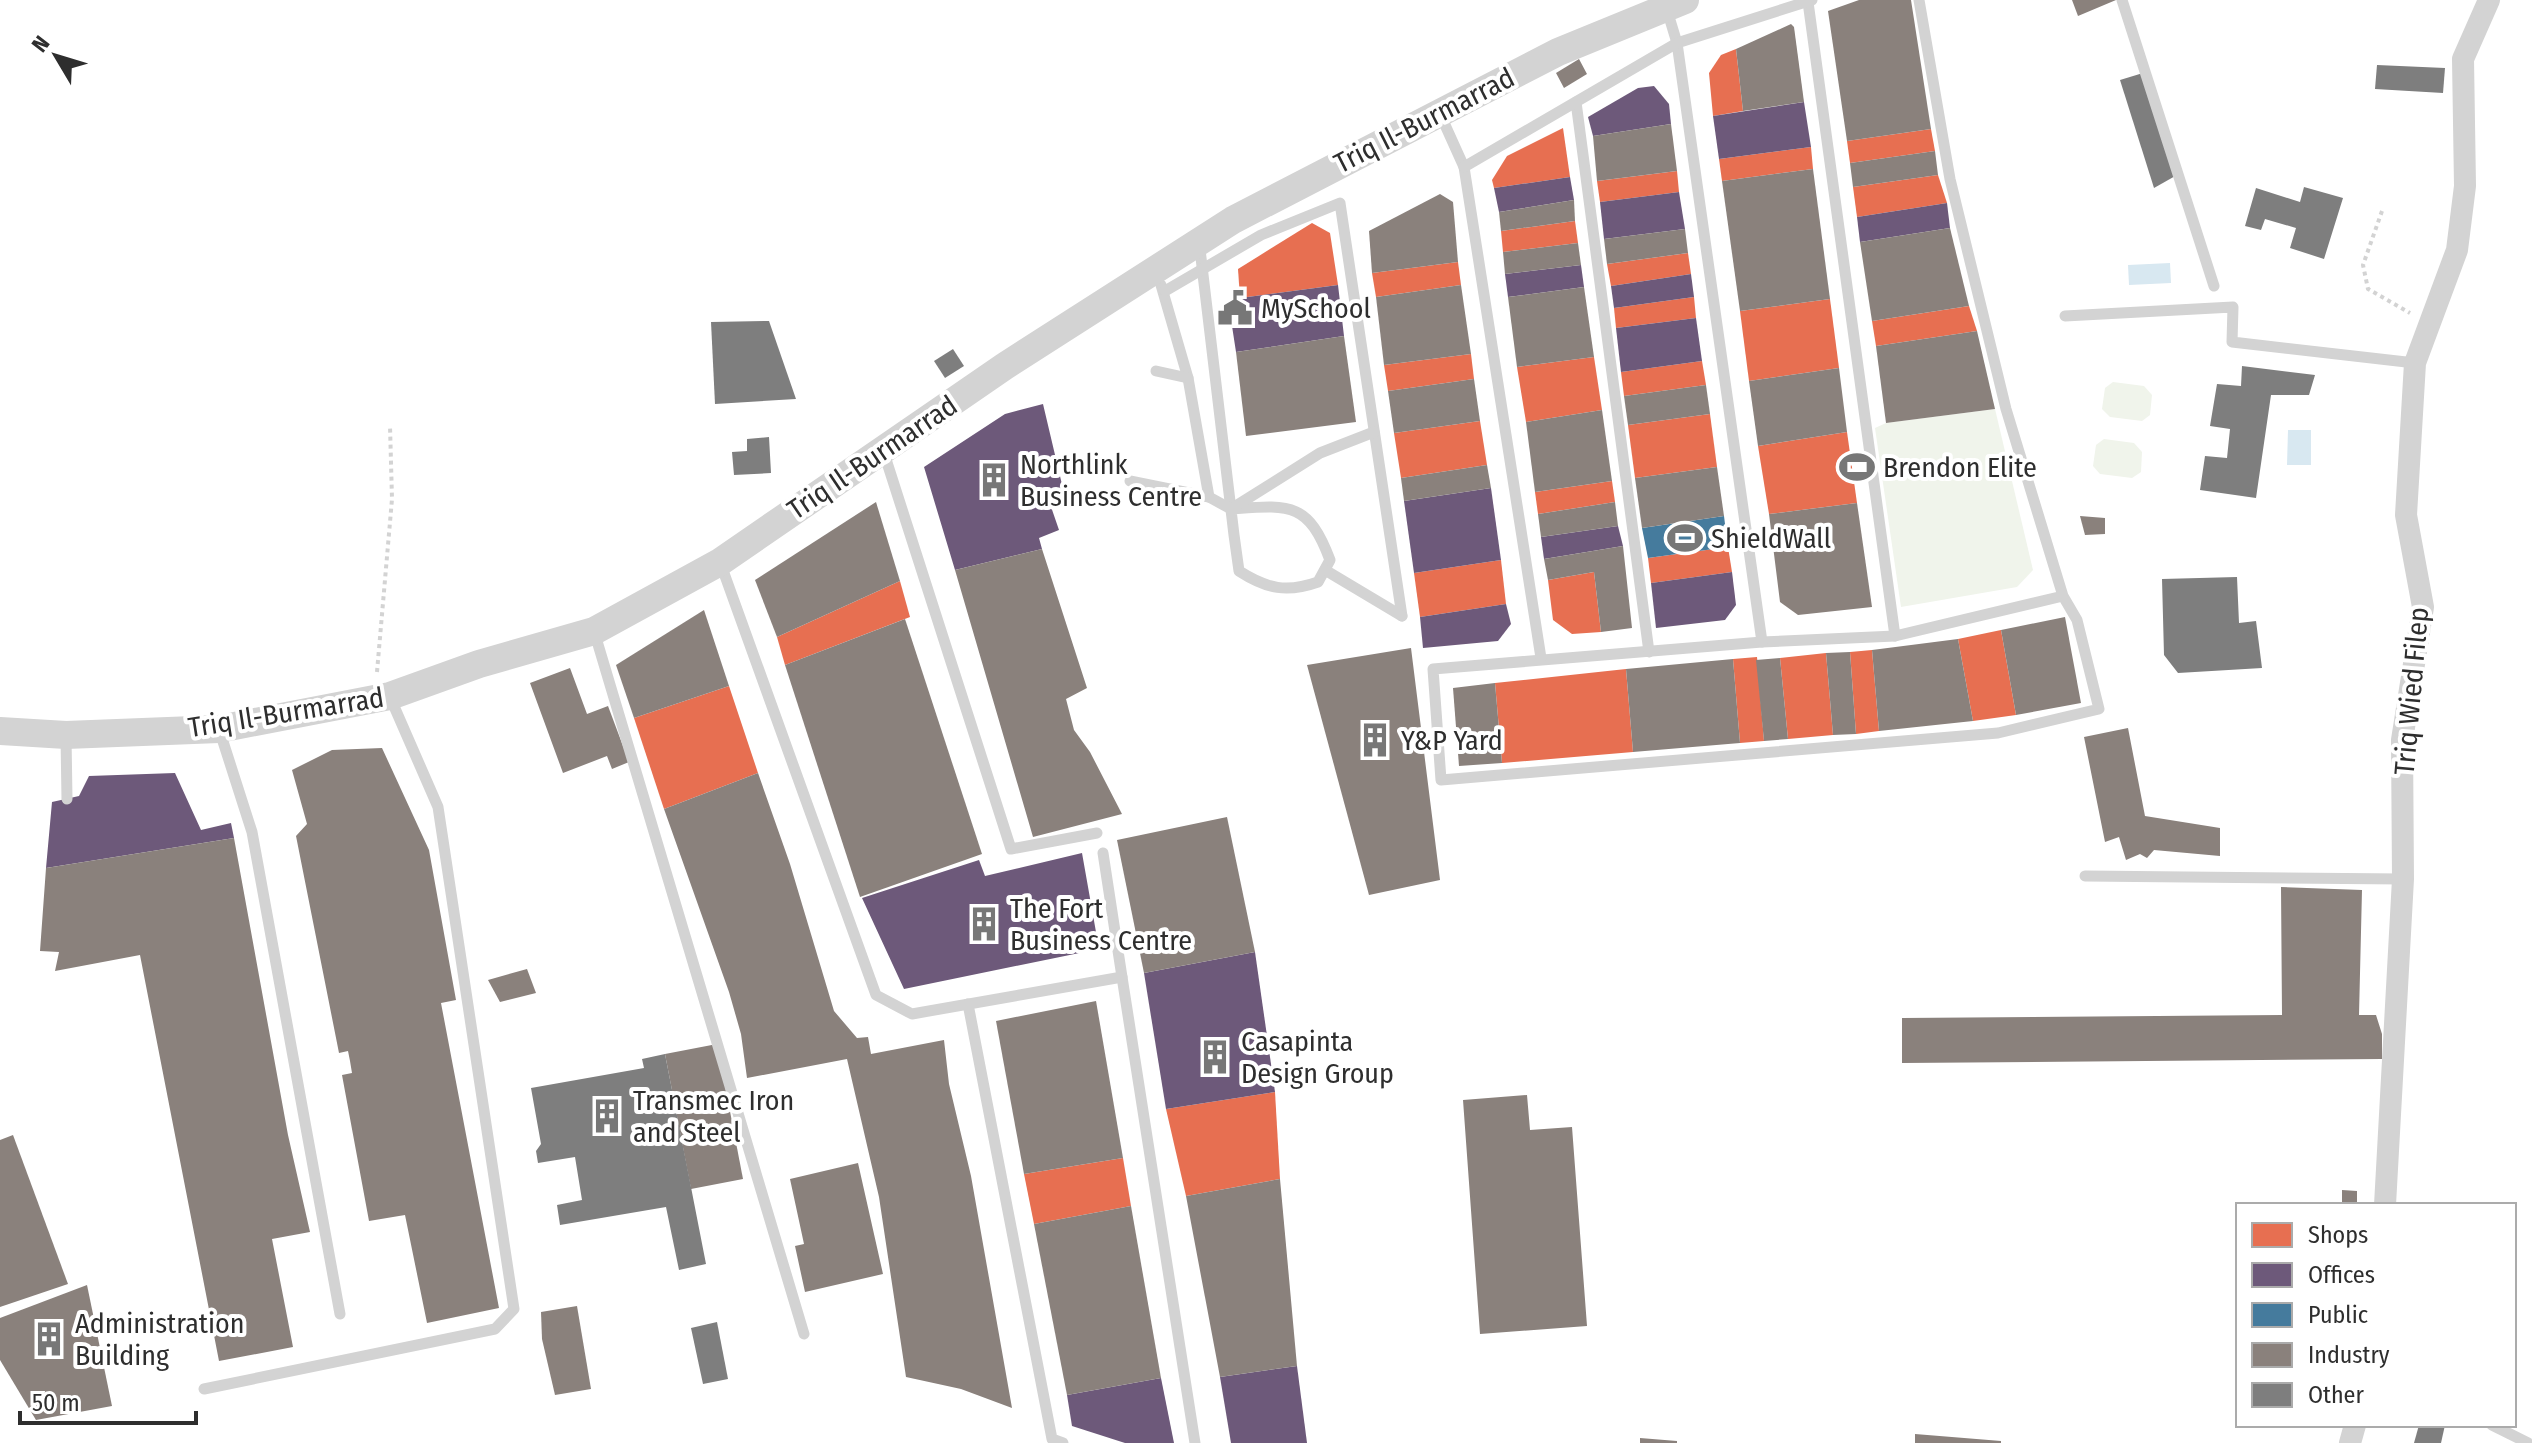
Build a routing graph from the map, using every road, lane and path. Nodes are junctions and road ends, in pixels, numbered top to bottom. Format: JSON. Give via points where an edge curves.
{"nodes":[{"id":1,"x":1919,"y":0,"type":"edge"},
{"id":2,"x":2122,"y":0,"type":"edge"},
{"id":3,"x":2489,"y":0,"type":"edge"},
{"id":4,"x":1810,"y":1,"type":"edge"},
{"id":5,"x":1676,"y":4,"type":"edge"},
{"id":6,"x":1677,"y":43,"type":"junction"},
{"id":7,"x":1576,"y":102,"type":"junction"},
{"id":8,"x":1439,"y":111,"type":"junction"},
{"id":9,"x":1464,"y":167,"type":"junction"},
{"id":10,"x":2382,"y":211,"type":"dead end"},
{"id":11,"x":1201,"y":255,"type":"junction"},
{"id":12,"x":1158,"y":281,"type":"junction"},
{"id":13,"x":2214,"y":286,"type":"dead end"},
{"id":14,"x":2065,"y":316,"type":"dead end"},
{"id":15,"x":2431,"y":321,"type":"junction"},
{"id":16,"x":2415,"y":363,"type":"junction"},
{"id":17,"x":1156,"y":371,"type":"dead end"},
{"id":18,"x":1188,"y":378,"type":"junction"},
{"id":19,"x":390,"y":426,"type":"dead end"},
{"id":20,"x":1374,"y":432,"type":"junction"},
{"id":21,"x":883,"y":449,"type":"junction"},
{"id":22,"x":1130,"y":481,"type":"dead end"},
{"id":23,"x":1209,"y":497,"type":"junction"},
{"id":24,"x":1231,"y":509,"type":"junction"},
{"id":25,"x":720,"y":562,"type":"junction"},
{"id":26,"x":1325,"y":570,"type":"junction"},
{"id":27,"x":2063,"y":596,"type":"junction"},
{"id":28,"x":594,"y":631,"type":"junction"},
{"id":29,"x":1895,"y":636,"type":"junction"},
{"id":30,"x":1762,"y":642,"type":"junction"},
{"id":31,"x":1649,"y":652,"type":"junction"},
{"id":32,"x":1541,"y":658,"type":"junction"},
{"id":33,"x":383,"y":698,"type":"junction"},
{"id":34,"x":219,"y":729,"type":"junction"},
{"id":35,"x":0,"y":731,"type":"edge"},
{"id":36,"x":66,"y":735,"type":"junction"},
{"id":37,"x":67,"y":799,"type":"dead end"},
{"id":38,"x":1097,"y":833,"type":"dead end"},
{"id":39,"x":1103,"y":853,"type":"dead end"},
{"id":40,"x":2085,"y":876,"type":"dead end"},
{"id":41,"x":2403,"y":879,"type":"junction"},
{"id":42,"x":1122,"y":977,"type":"junction"},
{"id":43,"x":968,"y":1004,"type":"junction"},
{"id":44,"x":2385,"y":1203,"type":"edge"},
{"id":45,"x":340,"y":1314,"type":"dead end"},
{"id":46,"x":804,"y":1334,"type":"dead end"},
{"id":47,"x":204,"y":1389,"type":"dead end"},
{"id":48,"x":2496,"y":1427,"type":"edge"},
{"id":49,"x":1063,"y":1443,"type":"edge"},
{"id":50,"x":1195,"y":1443,"type":"edge"},
{"id":51,"x":2528,"y":1443,"type":"edge"}],
"edges":[{"from":1,"to":27,"type":"lane","via":[[1954,194],[2006,409]]},
{"from":2,"to":13,"type":"lane"},
{"from":3,"to":15,"type":"street","name":"Triq Wied Filep","via":[[2463,59],[2465,186],[2457,250]]},
{"from":4,"to":6,"type":"lane"},
{"from":4,"to":29,"type":"lane"},
{"from":5,"to":6,"type":"lane"},
{"from":5,"to":8,"type":"street","name":"Triq Il-Burmarrad","via":[[1558,52]]},
{"from":6,"to":7,"type":"lane"},
{"from":6,"to":30,"type":"lane"},
{"from":7,"to":9,"type":"lane"},
{"from":7,"to":31,"type":"lane"},
{"from":8,"to":9,"type":"lane"},
{"from":8,"to":11,"type":"street","name":"Triq Il-Burmarrad"},
{"from":9,"to":32,"type":"lane"},
{"from":10,"to":15,"type":"path","via":[[2363,265],[2368,289]]},
{"from":11,"to":12,"type":"street","name":"Triq Il-Burmarrad"},
{"from":11,"to":20,"type":"lane","via":[[1340,203]]},
{"from":11,"to":24,"type":"lane"},
{"from":12,"to":18,"type":"lane"},
{"from":12,"to":21,"type":"street","name":"Triq Il-Burmarrad"},
{"from":14,"to":16,"type":"lane","via":[[2233,307],[2232,342]]},
{"from":15,"to":16,"type":"street","name":"Triq Wied Filep"},
{"from":16,"to":41,"type":"street","name":"Triq Wied Filep","via":[[2406,515],[2423,607],[2402,740]]},
{"from":17,"to":18,"type":"lane"},
{"from":18,"to":23,"type":"lane"},
{"from":19,"to":33,"type":"path","via":[[392,499],[377,651]]},
{"from":20,"to":24,"type":"lane","via":[[1320,453]]},
{"from":20,"to":26,"type":"lane","via":[[1402,616]]},
{"from":21,"to":25,"type":"street","name":"Triq Il-Burmarrad"},
{"from":21,"to":38,"type":"lane","via":[[1011,849]]},
{"from":22,"to":23,"type":"lane"},
{"from":23,"to":24,"type":"lane"},
{"from":24,"to":26,"type":"lane","via":[[1295,510],[1318,526],[1330,560]]},
{"from":24,"to":26,"type":"lane","via":[[1239,571],[1264,587],[1296,590],[1318,582]]},
{"from":25,"to":28,"type":"street","name":"Triq Il-Burmarrad"},
{"from":25,"to":43,"type":"lane","via":[[876,995],[912,1014]]},
{"from":27,"to":29,"type":"lane"},
{"from":27,"to":32,"type":"lane","via":[[2077,620],[2099,709],[1998,733],[1441,780],[1433,669]]},
{"from":28,"to":33,"type":"street","name":"Triq Il-Burmarrad"},
{"from":28,"to":46,"type":"lane"},
{"from":29,"to":30,"type":"lane"},
{"from":30,"to":31,"type":"lane"},
{"from":31,"to":32,"type":"lane"},
{"from":33,"to":34,"type":"street","name":"Triq Il-Burmarrad"},
{"from":33,"to":47,"type":"lane","via":[[438,807],[514,1309],[495,1329]]},
{"from":34,"to":36,"type":"street","name":"Triq Il-Burmarrad"},
{"from":34,"to":45,"type":"lane","via":[[252,832]]},
{"from":35,"to":36,"type":"street","name":"Triq Il-Burmarrad"},
{"from":36,"to":37,"type":"lane"},
{"from":39,"to":42,"type":"lane"},
{"from":40,"to":41,"type":"lane"},
{"from":41,"to":44,"type":"street","name":"Triq Wied Filep"},
{"from":42,"to":43,"type":"lane"},
{"from":42,"to":50,"type":"lane"},
{"from":43,"to":49,"type":"lane","via":[[1052,1439]]},
{"from":48,"to":51,"type":"lane"}]}
